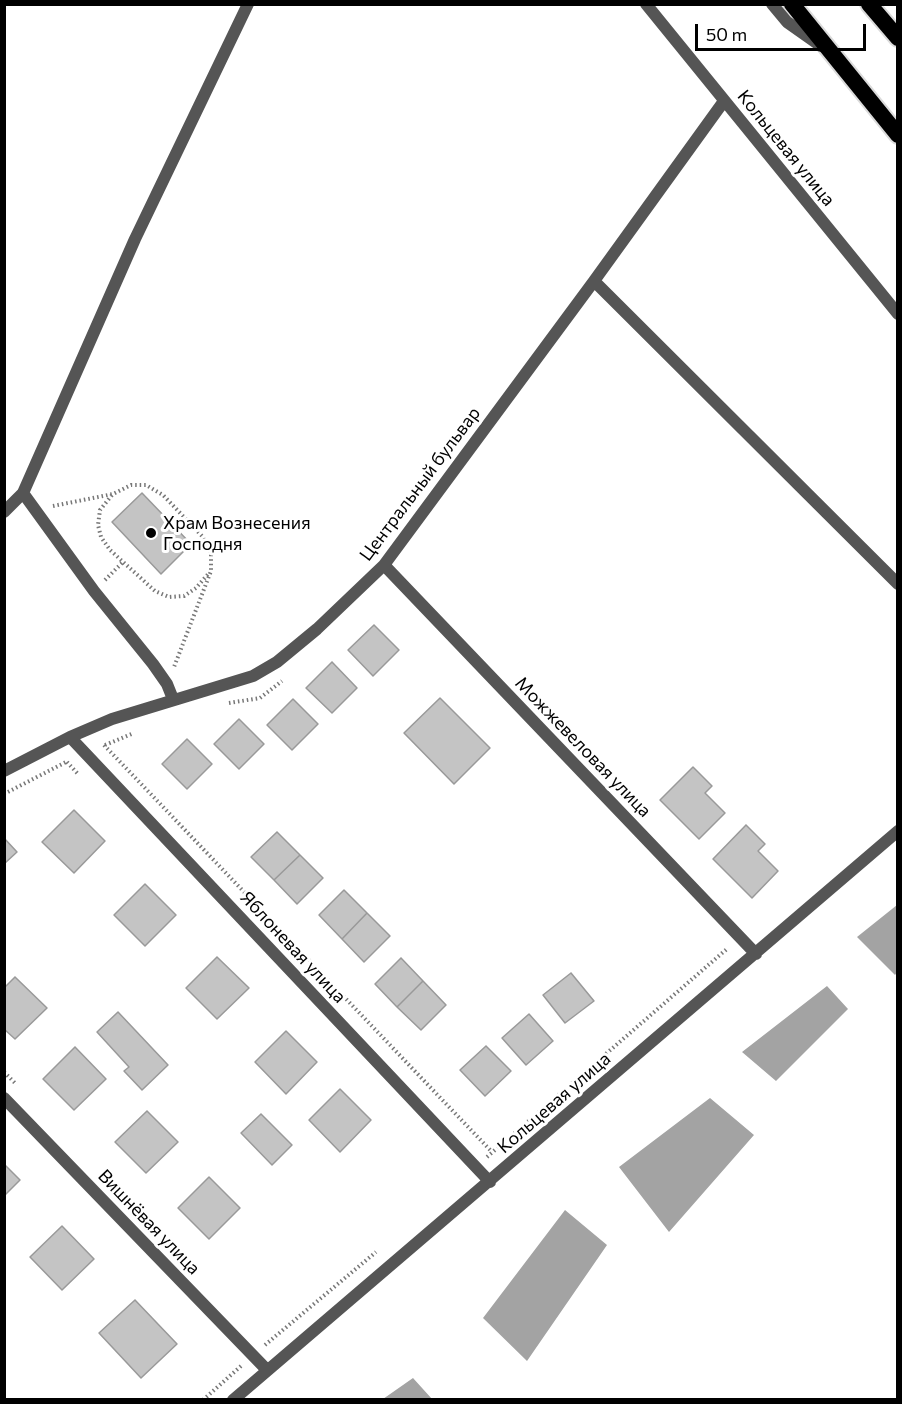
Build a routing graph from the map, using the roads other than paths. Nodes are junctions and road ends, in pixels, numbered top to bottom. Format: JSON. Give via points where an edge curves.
{"nodes":[{"id":1,"x":248,"y":4,"type":"edge"},
{"id":2,"x":646,"y":4,"type":"edge"},
{"id":3,"x":772,"y":4,"type":"edge"},
{"id":4,"x":792,"y":4,"type":"edge"},
{"id":5,"x":869,"y":4,"type":"edge"},
{"id":6,"x":897,"y":38,"type":"edge"},
{"id":7,"x":832,"y":54,"type":"junction"},
{"id":8,"x":724,"y":101,"type":"junction"},
{"id":9,"x":897,"y":135,"type":"edge"},
{"id":10,"x":594,"y":281,"type":"junction"},
{"id":11,"x":897,"y":314,"type":"edge"},
{"id":12,"x":23,"y":493,"type":"junction"},
{"id":13,"x":4,"y":512,"type":"edge"},
{"id":14,"x":384,"y":565,"type":"junction"},
{"id":15,"x":897,"y":584,"type":"edge"},
{"id":16,"x":173,"y":699,"type":"junction"},
{"id":17,"x":70,"y":737,"type":"junction"},
{"id":18,"x":4,"y":771,"type":"edge"},
{"id":19,"x":897,"y":831,"type":"edge"},
{"id":20,"x":756,"y":954,"type":"junction"},
{"id":21,"x":4,"y":1098,"type":"edge"},
{"id":22,"x":490,"y":1182,"type":"junction"},
{"id":23,"x":267,"y":1370,"type":"junction"},
{"id":24,"x":233,"y":1400,"type":"edge"}],
"edges":[{"from":1,"to":12,"type":"street","via":[[135,239]]},
{"from":2,"to":8,"type":"street","name":"Кольцевая улица"},
{"from":3,"to":7,"type":"street","via":[[787,22]]},
{"from":4,"to":7,"type":"highway"},
{"from":5,"to":6,"type":"highway"},
{"from":7,"to":9,"type":"highway"},
{"from":8,"to":10,"type":"street","name":"Центральный бульвар"},
{"from":8,"to":11,"type":"street","name":"Кольцевая улица"},
{"from":10,"to":14,"type":"street","name":"Центральный бульвар"},
{"from":10,"to":15,"type":"street"},
{"from":12,"to":13,"type":"street"},
{"from":12,"to":16,"type":"street","via":[[153,664]]},
{"from":14,"to":16,"type":"street","name":"Центральный бульвар","via":[[276,662],[253,676]]},
{"from":14,"to":20,"type":"street","name":"Можжевеловая улица"},
{"from":16,"to":17,"type":"street","name":"Центральный бульвар"},
{"from":17,"to":18,"type":"street","name":"Центральный бульвар"},
{"from":17,"to":22,"type":"street","name":"Яблоневая улица"},
{"from":19,"to":20,"type":"street","name":"Кольцевая улица"},
{"from":20,"to":22,"type":"street","name":"Кольцевая улица"},
{"from":21,"to":23,"type":"street","name":"Вишнёвая улица"},
{"from":22,"to":23,"type":"street","name":"Кольцевая улица"},
{"from":23,"to":24,"type":"street","name":"Кольцевая улица"}]}
